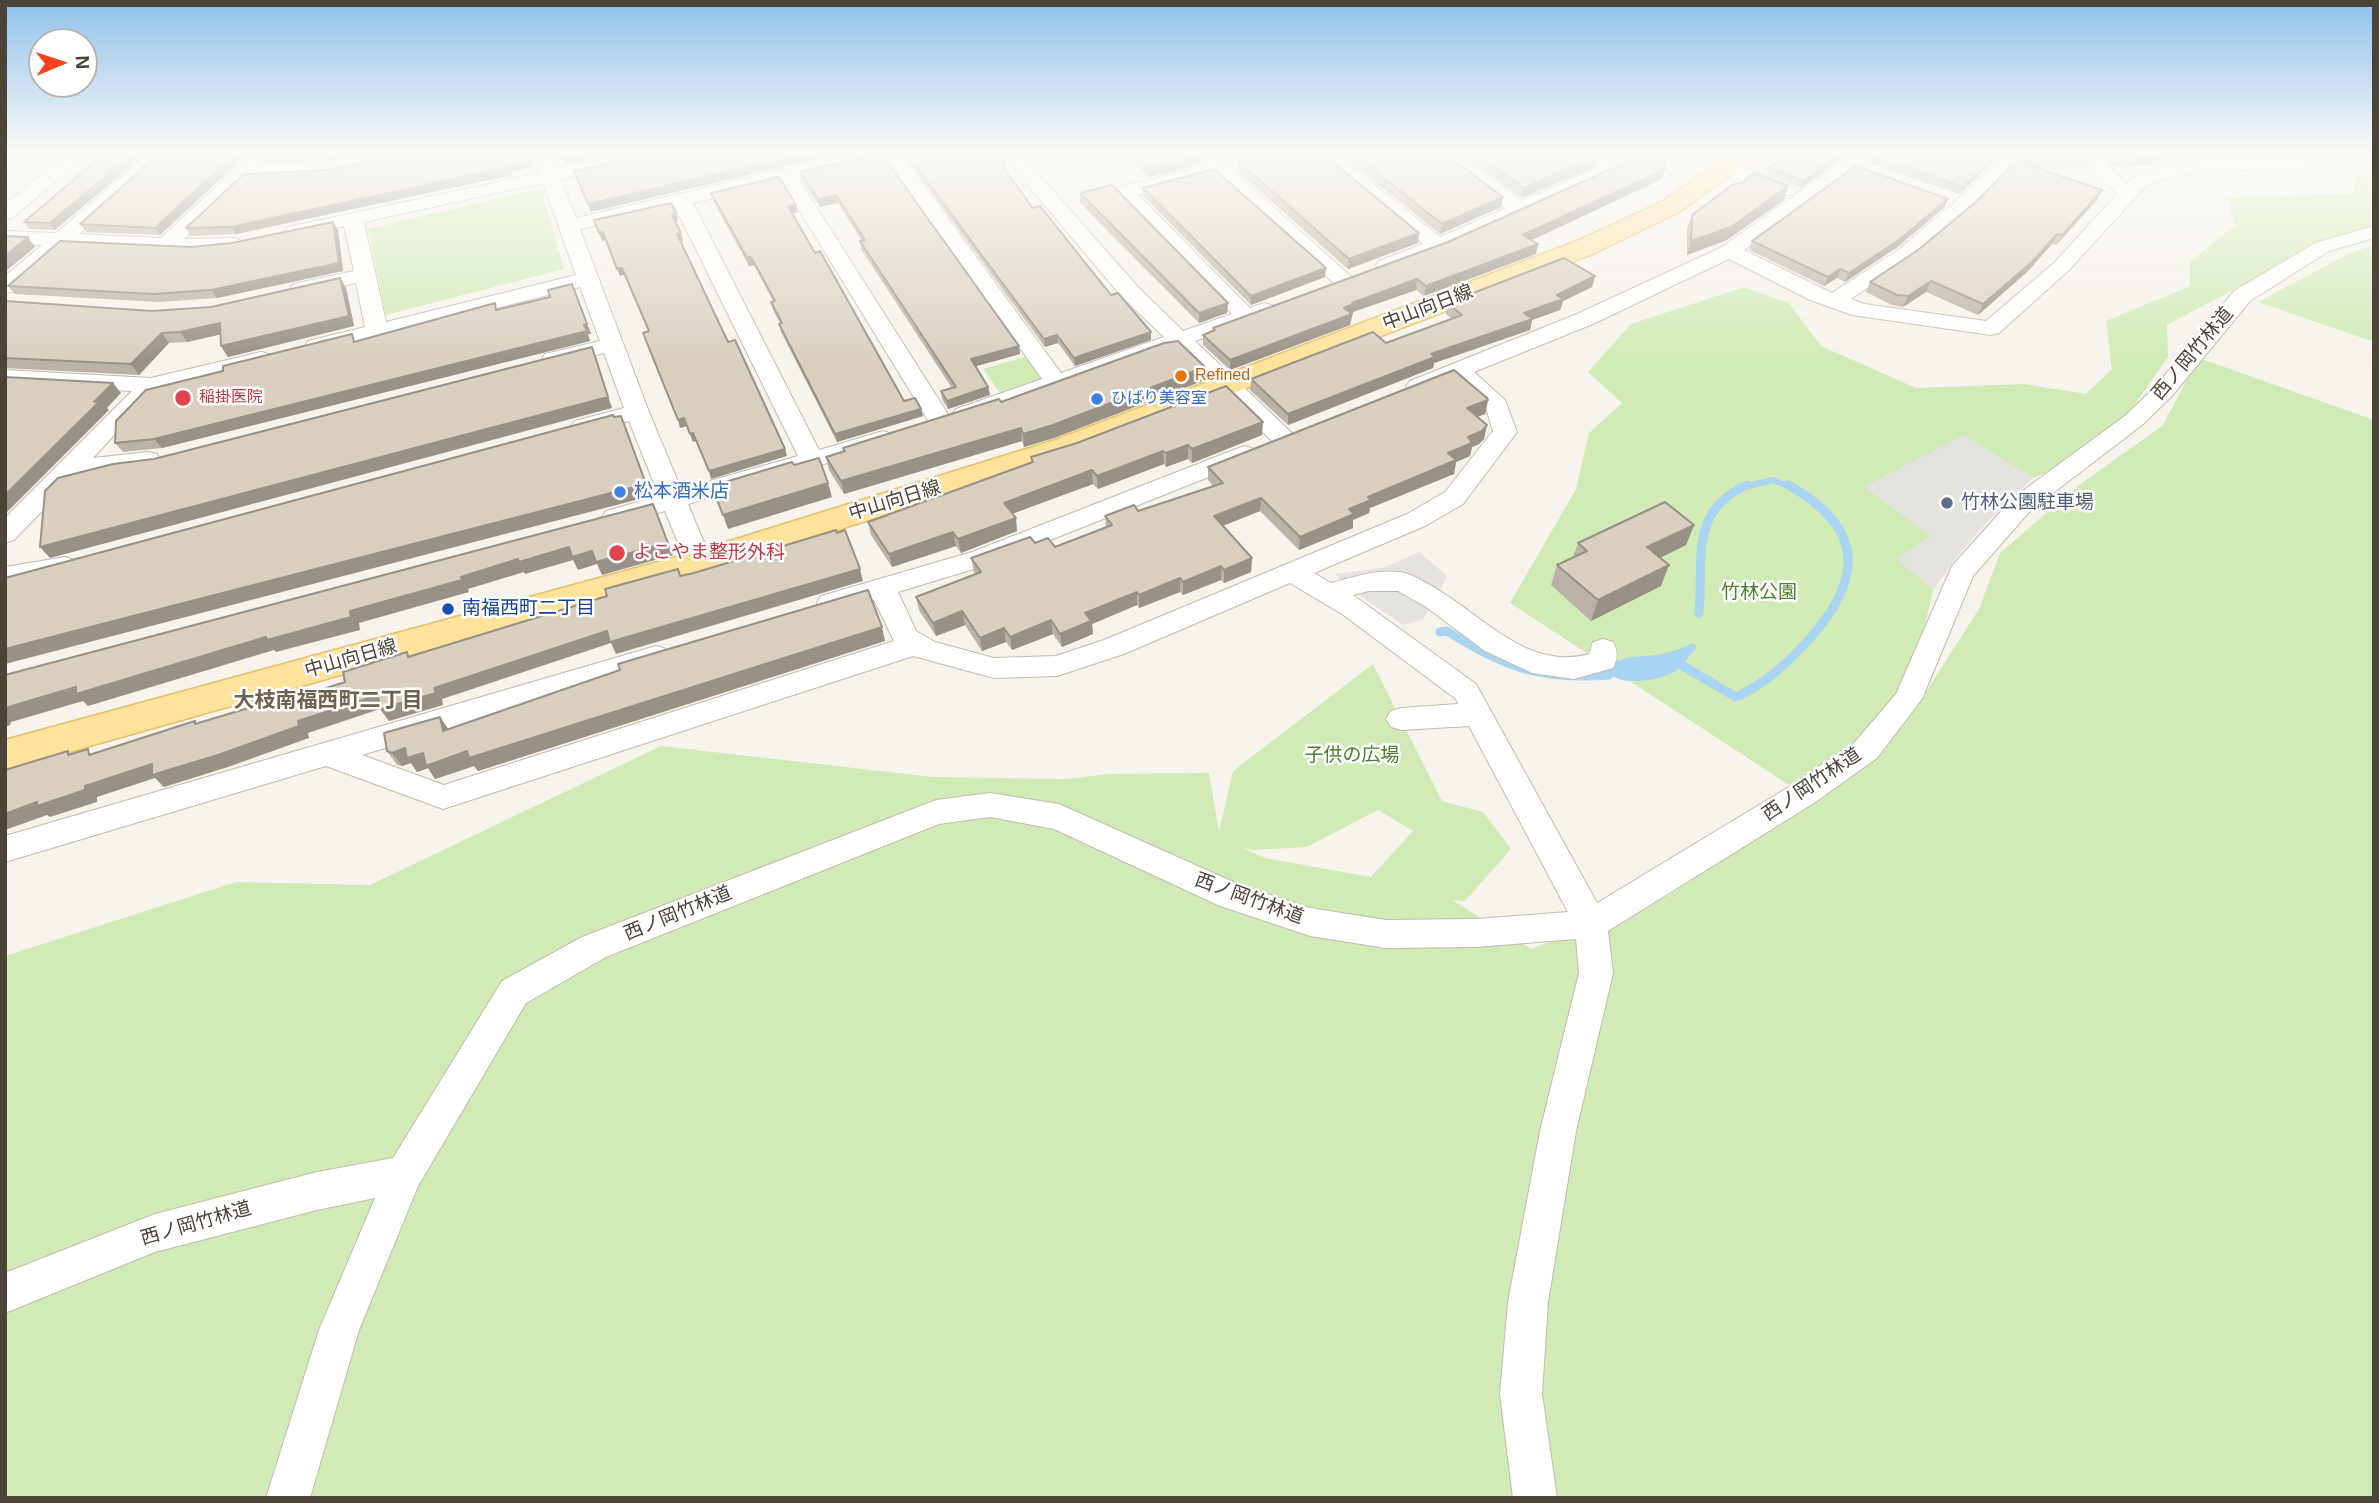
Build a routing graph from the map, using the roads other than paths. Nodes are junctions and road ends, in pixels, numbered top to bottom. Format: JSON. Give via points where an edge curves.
{"nodes":[{"id":1,"x":80,"y":223,"type":"edge"},
{"id":2,"x":189,"y":223,"type":"edge"},
{"id":3,"x":333,"y":223,"type":"edge"},
{"id":4,"x":354,"y":223,"type":"edge"},
{"id":5,"x":567,"y":223,"type":"edge"},
{"id":6,"x":581,"y":223,"type":"edge"},
{"id":7,"x":694,"y":223,"type":"edge"},
{"id":8,"x":817,"y":223,"type":"edge"},
{"id":9,"x":941,"y":223,"type":"edge"},
{"id":10,"x":1070,"y":223,"type":"edge"},
{"id":11,"x":1155,"y":223,"type":"edge"},
{"id":12,"x":1279,"y":223,"type":"edge"},
{"id":13,"x":1409,"y":223,"type":"edge"},
{"id":14,"x":1489,"y":223,"type":"edge"},
{"id":15,"x":1636,"y":223,"type":"edge"},
{"id":16,"x":1769,"y":223,"type":"edge"},
{"id":17,"x":1942,"y":223,"type":"edge"},
{"id":18,"x":2101,"y":223,"type":"edge"},
{"id":19,"x":568,"y":226,"type":"junction"},
{"id":20,"x":2374,"y":232,"type":"edge"},
{"id":21,"x":275,"y":235,"type":"edge"},
{"id":22,"x":7,"y":237,"type":"edge"},
{"id":23,"x":60,"y":240,"type":"junction"},
{"id":24,"x":249,"y":241,"type":"edge"},
{"id":25,"x":166,"y":245,"type":"junction"},
{"id":26,"x":1438,"y":246,"type":"junction"},
{"id":27,"x":1729,"y":251,"type":"junction"},
{"id":28,"x":363,"y":275,"type":"junction"},
{"id":29,"x":587,"y":279,"type":"junction"},
{"id":30,"x":1345,"y":281,"type":"junction"},
{"id":31,"x":1320,"y":289,"type":"edge"},
{"id":32,"x":283,"y":293,"type":"edge"},
{"id":33,"x":10,"y":297,"type":"edge"},
{"id":34,"x":1834,"y":301,"type":"junction"},
{"id":35,"x":1283,"y":303,"type":"edge"},
{"id":36,"x":1246,"y":316,"type":"junction"},
{"id":37,"x":377,"y":331,"type":"junction"},
{"id":38,"x":1179,"y":341,"type":"junction"},
{"id":39,"x":614,"y":344,"type":"junction"},
{"id":40,"x":536,"y":363,"type":"edge"},
{"id":41,"x":1458,"y":370,"type":"junction"},
{"id":42,"x":5,"y":377,"type":"edge"},
{"id":43,"x":30,"y":379,"type":"junction"},
{"id":44,"x":1055,"y":381,"type":"junction"},
{"id":45,"x":151,"y":385,"type":"junction"},
{"id":46,"x":1225,"y":386,"type":"junction"},
{"id":47,"x":1395,"y":395,"type":"edge"},
{"id":48,"x":5,"y":402,"type":"edge"},
{"id":49,"x":637,"y":412,"type":"junction"},
{"id":50,"x":941,"y":422,"type":"junction"},
{"id":51,"x":1308,"y":429,"type":"edge"},
{"id":52,"x":559,"y":433,"type":"edge"},
{"id":53,"x":1284,"y":439,"type":"junction"},
{"id":54,"x":176,"y":455,"type":"edge"},
{"id":55,"x":812,"y":459,"type":"junction"},
{"id":56,"x":68,"y":469,"type":"junction"},
{"id":57,"x":675,"y":501,"type":"junction"},
{"id":58,"x":593,"y":523,"type":"edge"},
{"id":59,"x":5,"y":534,"type":"edge"},
{"id":60,"x":91,"y":559,"type":"edge"},
{"id":61,"x":699,"y":562,"type":"junction"},
{"id":62,"x":1292,"y":572,"type":"junction"},
{"id":63,"x":5,"y":576,"type":"edge"},
{"id":64,"x":882,"y":588,"type":"junction"},
{"id":65,"x":1327,"y":593,"type":"junction"},
{"id":66,"x":804,"y":612,"type":"edge"},
{"id":67,"x":917,"y":644,"type":"junction"},
{"id":68,"x":685,"y":647,"type":"edge"},
{"id":69,"x":1603,"y":649,"type":"dead end"},
{"id":70,"x":1478,"y":714,"type":"junction"},
{"id":71,"x":1401,"y":719,"type":"dead end"},
{"id":72,"x":327,"y":754,"type":"junction"},
{"id":73,"x":5,"y":755,"type":"edge"},
{"id":74,"x":5,"y":849,"type":"edge"},
{"id":75,"x":1591,"y":924,"type":"junction"},
{"id":76,"x":404,"y":1174,"type":"junction"},
{"id":77,"x":5,"y":1293,"type":"edge"},
{"id":78,"x":288,"y":1498,"type":"edge"},
{"id":79,"x":1535,"y":1498,"type":"edge"}],
"edges":[{"from":1,"to":23,"type":"street"},
{"from":2,"to":25,"type":"street"},
{"from":3,"to":21,"type":"street"},
{"from":4,"to":28,"type":"street"},
{"from":5,"to":19,"type":"street"},
{"from":6,"to":19,"type":"street"},
{"from":7,"to":55,"type":"street"},
{"from":8,"to":50,"type":"street"},
{"from":9,"to":44,"type":"street"},
{"from":10,"to":38,"type":"street"},
{"from":11,"to":36,"type":"street"},
{"from":12,"to":30,"type":"street"},
{"from":13,"to":26,"type":"street"},
{"from":14,"to":26,"type":"street"},
{"from":15,"to":46,"type":"main road","name":"中山向日線","via":[[1586,247]]},
{"from":16,"to":27,"type":"street"},
{"from":17,"to":34,"type":"street","via":[[1905,254]]},
{"from":18,"to":34,"type":"street","via":[[2062,266],[1992,328],[1860,310]]},
{"from":19,"to":29,"type":"street"},
{"from":20,"to":75,"type":"street","name":"西ノ岡竹林道","via":[[2322,247],[2242,296],[2134,420],[2022,504],[1961,572],[1908,699],[1866,750]]},
{"from":22,"to":23,"type":"street"},
{"from":23,"to":25,"type":"street"},
{"from":23,"to":33,"type":"street"},
{"from":24,"to":25,"type":"street"},
{"from":26,"to":30,"type":"street"},
{"from":27,"to":34,"type":"street"},
{"from":27,"to":41,"type":"street","via":[[1585,319]]},
{"from":28,"to":32,"type":"street"},
{"from":28,"to":37,"type":"street"},
{"from":29,"to":37,"type":"street"},
{"from":29,"to":39,"type":"street"},
{"from":30,"to":31,"type":"street"},
{"from":35,"to":36,"type":"street"},
{"from":36,"to":38,"type":"street"},
{"from":37,"to":45,"type":"street"},
{"from":38,"to":44,"type":"street"},
{"from":38,"to":46,"type":"street"},
{"from":39,"to":40,"type":"street"},
{"from":39,"to":49,"type":"street"},
{"from":41,"to":47,"type":"street"},
{"from":41,"to":62,"type":"street","via":[[1497,405],[1505,432],[1454,498],[1416,520]]},
{"from":42,"to":43,"type":"street"},
{"from":43,"to":45,"type":"street"},
{"from":43,"to":48,"type":"street"},
{"from":44,"to":50,"type":"street"},
{"from":45,"to":56,"type":"street"},
{"from":46,"to":53,"type":"street"},
{"from":46,"to":61,"type":"main road","name":"中山向日線","via":[[1066,447]]},
{"from":49,"to":52,"type":"street"},
{"from":49,"to":57,"type":"street"},
{"from":50,"to":55,"type":"street"},
{"from":51,"to":53,"type":"street"},
{"from":53,"to":64,"type":"street","via":[[981,558]]},
{"from":54,"to":56,"type":"street"},
{"from":55,"to":57,"type":"street"},
{"from":56,"to":59,"type":"street"},
{"from":57,"to":58,"type":"street"},
{"from":57,"to":61,"type":"street"},
{"from":60,"to":63,"type":"street"},
{"from":61,"to":73,"type":"main road","name":"中山向日線"},
{"from":62,"to":65,"type":"street"},
{"from":62,"to":67,"type":"street","via":[[1114,647],[1057,666],[995,668]]},
{"from":64,"to":66,"type":"street"},
{"from":64,"to":67,"type":"street","via":[[905,637]]},
{"from":65,"to":69,"type":"street","via":[[1369,582],[1402,582],[1532,663],[1574,668],[1603,660]]},
{"from":65,"to":70,"type":"street","via":[[1466,692]]},
{"from":67,"to":72,"type":"street","via":[[443,797]]},
{"from":68,"to":72,"type":"street"},
{"from":70,"to":71,"type":"street"},
{"from":70,"to":75,"type":"street"},
{"from":72,"to":74,"type":"street"},
{"from":75,"to":76,"type":"street","name":"西ノ岡竹林道","via":[[1386,934],[1310,922],[1231,897],[1059,817],[989,805],[936,812],[594,947],[514,992]]},
{"from":75,"to":79,"type":"street","via":[[1596,973],[1558,1131],[1528,1302],[1521,1394]]},
{"from":76,"to":77,"type":"street","name":"西ノ岡竹林道","via":[[317,1191],[155,1233]]},
{"from":76,"to":78,"type":"street","via":[[339,1330]]}]}
